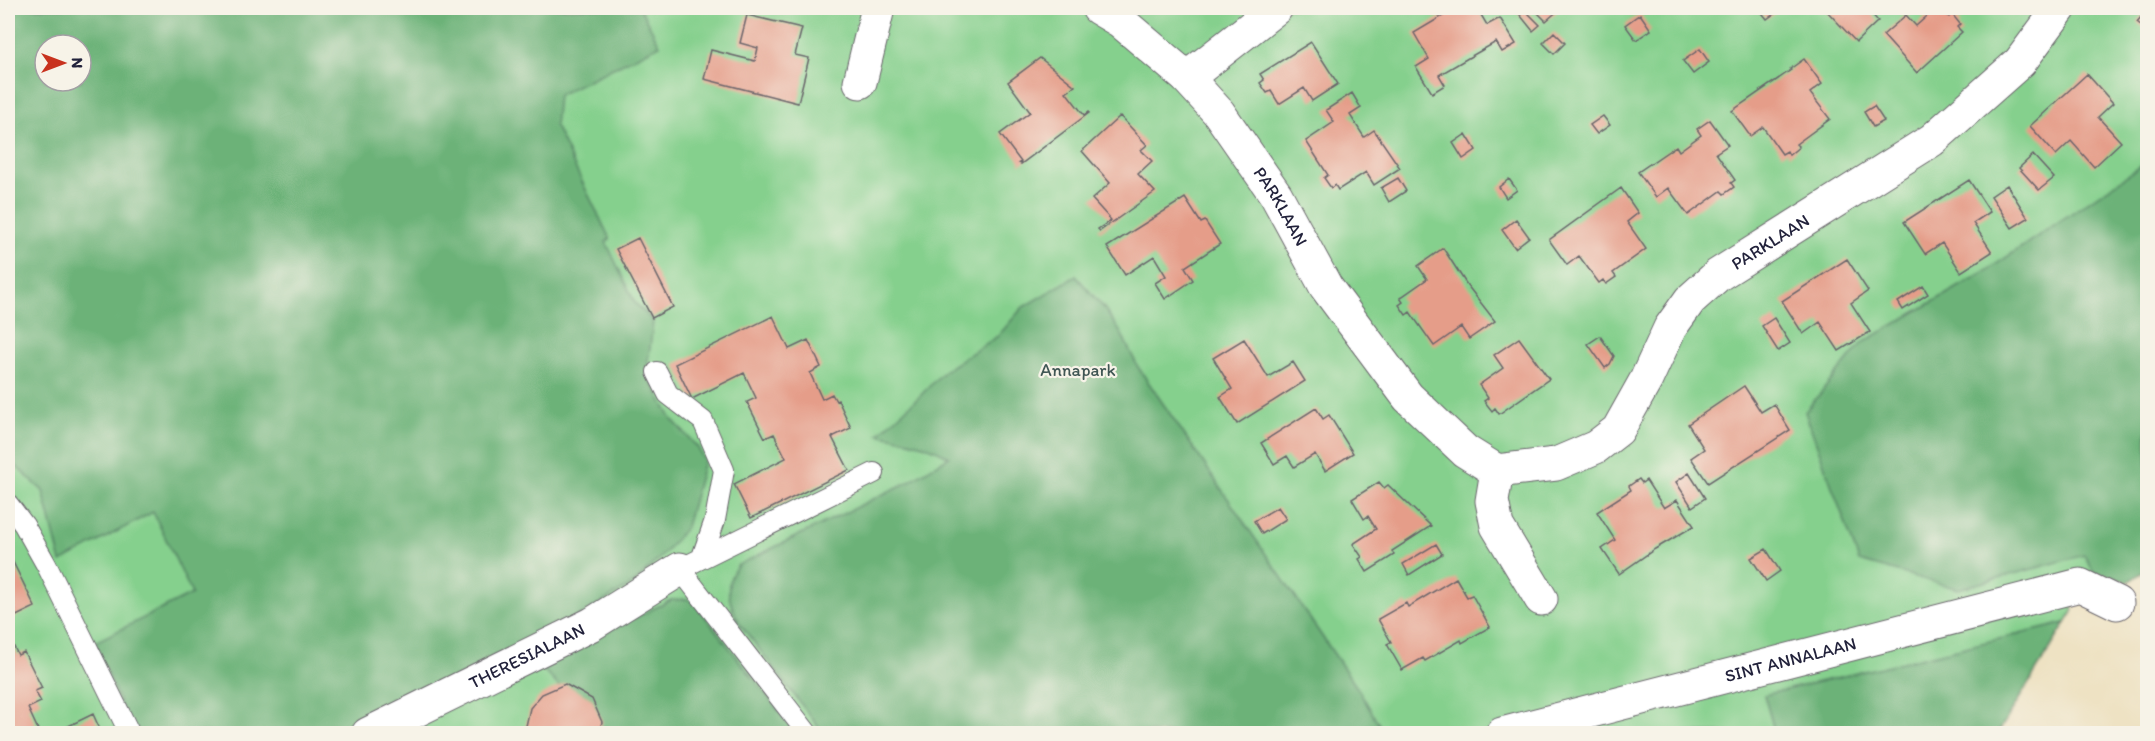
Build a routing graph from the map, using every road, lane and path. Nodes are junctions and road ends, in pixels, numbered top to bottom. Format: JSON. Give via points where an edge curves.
{"nodes":[{"id":1,"x":878,"y":8,"type":"edge"},
{"id":2,"x":1098,"y":8,"type":"edge"},
{"id":3,"x":1276,"y":8,"type":"edge"},
{"id":4,"x":2060,"y":8,"type":"edge"},
{"id":5,"x":1187,"y":78,"type":"junction"},
{"id":6,"x":860,"y":82,"type":"dead end"},
{"id":7,"x":657,"y":372,"type":"dead end"},
{"id":8,"x":1497,"y":471,"type":"junction"},
{"id":9,"x":874,"y":473,"type":"dead end"},
{"id":10,"x":8,"y":504,"type":"edge"},
{"id":11,"x":691,"y":563,"type":"junction"},
{"id":12,"x":1541,"y":599,"type":"dead end"},
{"id":13,"x":2117,"y":603,"type":"dead end"},
{"id":14,"x":130,"y":734,"type":"edge"},
{"id":15,"x":368,"y":734,"type":"edge"},
{"id":16,"x":808,"y":734,"type":"edge"},
{"id":17,"x":1502,"y":734,"type":"edge"}],
"edges":[{"from":1,"to":6,"type":"street"},
{"from":2,"to":5,"type":"street","name":"PARKLAAN","via":[[1120,21]]},
{"from":3,"to":5,"type":"street"},
{"from":4,"to":8,"type":"street","name":"PARKLAAN","via":[[2020,62],[1932,140],[1718,275],[1690,300],[1670,328],[1618,430],[1596,447],[1556,464]]},
{"from":5,"to":8,"type":"street","name":"PARKLAAN","via":[[1232,131],[1276,195],[1326,287],[1408,397],[1465,451]]},
{"from":7,"to":11,"type":"lane","via":[[668,394],[703,421],[724,470],[715,520]]},
{"from":8,"to":12,"type":"street","via":[[1492,501],[1497,526]]},
{"from":9,"to":11,"type":"lane"},
{"from":10,"to":14,"type":"lane","via":[[47,566]]},
{"from":11,"to":15,"type":"street","name":"THERESIALAAN","via":[[592,624]]},
{"from":11,"to":16,"type":"lane"},
{"from":13,"to":17,"type":"street","name":"SINT ANNALAAN","via":[[2080,585]]}]}
